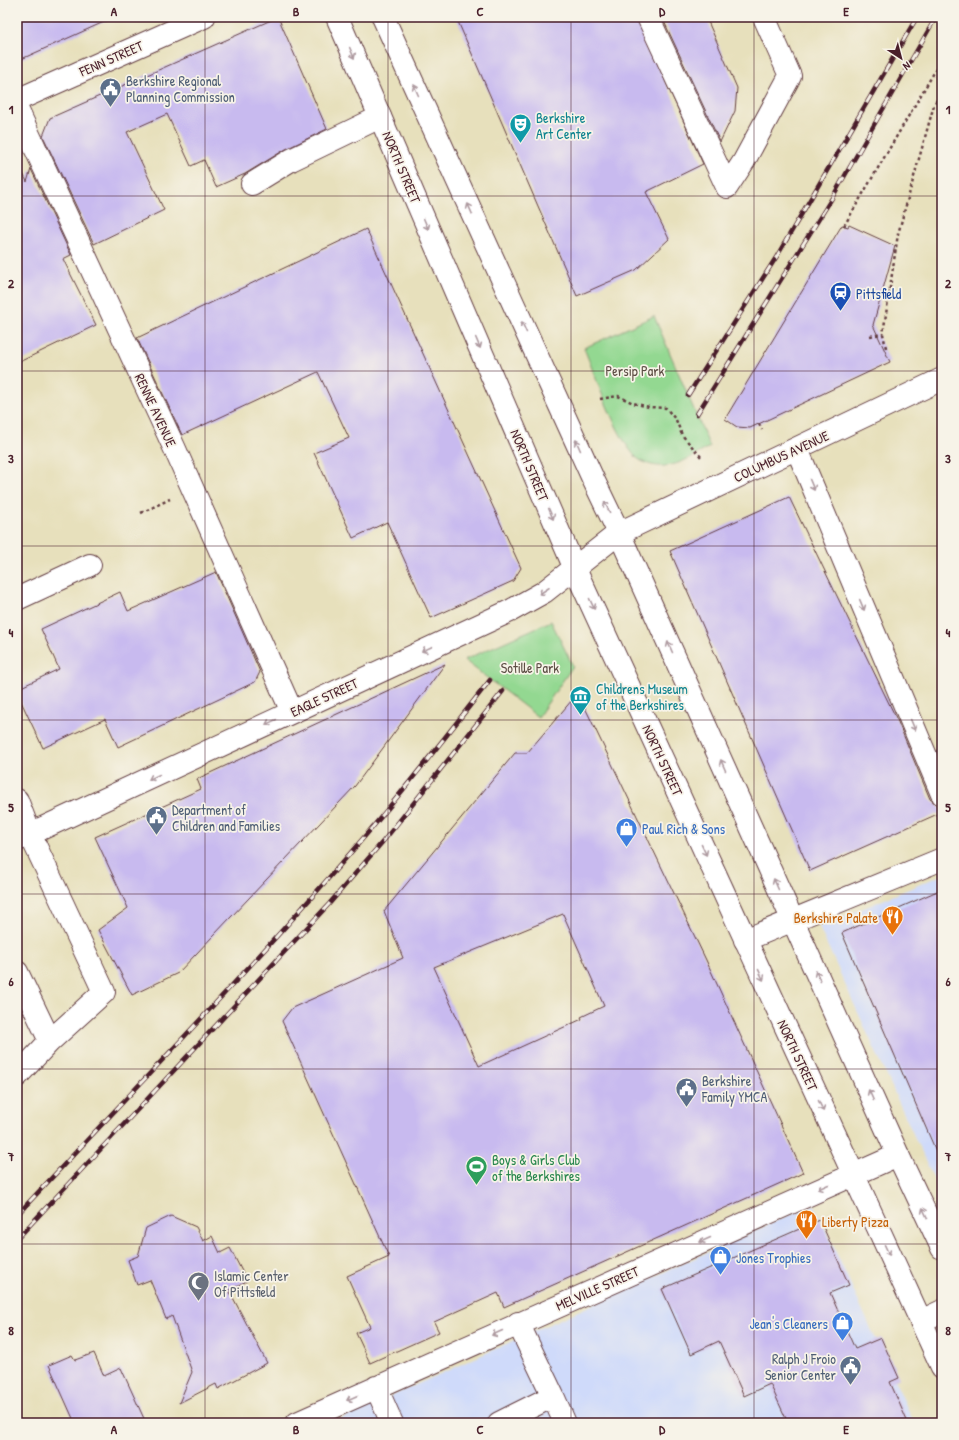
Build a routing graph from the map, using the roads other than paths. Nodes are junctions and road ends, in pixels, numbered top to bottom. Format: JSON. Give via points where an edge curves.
{"nodes":[{"id":1,"x":204,"y":17,"type":"edge"},
{"id":2,"x":337,"y":17,"type":"edge"},
{"id":3,"x":383,"y":17,"type":"edge"},
{"id":4,"x":648,"y":17,"type":"edge"},
{"id":5,"x":764,"y":17,"type":"edge"},
{"id":6,"x":17,"y":100,"type":"edge"},
{"id":7,"x":17,"y":109,"type":"edge"},
{"id":8,"x":380,"y":117,"type":"junction"},
{"id":9,"x":252,"y":184,"type":"dead end"},
{"id":10,"x":942,"y":379,"type":"edge"},
{"id":11,"x":797,"y":449,"type":"junction"},
{"id":12,"x":619,"y":533,"type":"junction"},
{"id":13,"x":90,"y":565,"type":"dead end"},
{"id":14,"x":575,"y":569,"type":"junction"},
{"id":15,"x":17,"y":598,"type":"edge"},
{"id":16,"x":292,"y":712,"type":"junction"},
{"id":17,"x":942,"y":794,"type":"edge"},
{"id":18,"x":17,"y":800,"type":"edge"},
{"id":19,"x":23,"y":837,"type":"edge"},
{"id":20,"x":942,"y":859,"type":"edge"},
{"id":21,"x":792,"y":919,"type":"junction"},
{"id":22,"x":745,"y":940,"type":"junction"},
{"id":23,"x":17,"y":972,"type":"edge"},
{"id":24,"x":50,"y":1041,"type":"junction"},
{"id":25,"x":17,"y":1076,"type":"edge"},
{"id":26,"x":898,"y":1155,"type":"junction"},
{"id":27,"x":852,"y":1174,"type":"junction"},
{"id":28,"x":942,"y":1248,"type":"edge"},
{"id":29,"x":942,"y":1311,"type":"edge"},
{"id":30,"x":921,"y":1321,"type":"junction"},
{"id":31,"x":518,"y":1323,"type":"junction"},
{"id":32,"x":942,"y":1367,"type":"edge"},
{"id":33,"x":376,"y":1387,"type":"junction"},
{"id":34,"x":553,"y":1396,"type":"junction"},
{"id":35,"x":307,"y":1421,"type":"edge"},
{"id":36,"x":392,"y":1423,"type":"edge"},
{"id":37,"x":499,"y":1423,"type":"edge"},
{"id":38,"x":565,"y":1423,"type":"edge"}],
"edges":[{"from":1,"to":6,"type":"street","name":"FENN STREET"},
{"from":2,"to":8,"type":"street","name":"NORTH STREET","one_way":true},
{"from":12,"to":3,"type":"street","one_way":true},
{"from":4,"to":5,"type":"street","via":[[727,187],[790,76]]},
{"from":7,"to":16,"type":"street","name":"RENNE AVENUE"},
{"from":8,"to":9,"type":"street","via":[[291,160]]},
{"from":8,"to":14,"type":"street","name":"NORTH STREET","one_way":true},
{"from":10,"to":11,"type":"street","name":"COLUMBUS AVENUE"},
{"from":11,"to":12,"type":"street","name":"COLUMBUS AVENUE"},
{"from":11,"to":17,"type":"street","one_way":true},
{"from":12,"to":14,"type":"street","name":"EAGLE STREET"},
{"from":21,"to":12,"type":"street","one_way":true},
{"from":13,"to":15,"type":"street"},
{"from":14,"to":16,"type":"street","name":"EAGLE STREET","one_way":true,"via":[[544,592],[510,611]]},
{"from":14,"to":22,"type":"street","name":"NORTH STREET","one_way":true},
{"from":16,"to":19,"type":"street","name":"EAGLE STREET","one_way":true},
{"from":18,"to":19,"type":"street"},
{"from":19,"to":24,"type":"street","via":[[104,992]]},
{"from":20,"to":21,"type":"street"},
{"from":21,"to":22,"type":"street"},
{"from":26,"to":21,"type":"street","one_way":true},
{"from":22,"to":27,"type":"street","name":"NORTH STREET","one_way":true},
{"from":23,"to":24,"type":"street"},
{"from":24,"to":25,"type":"street"},
{"from":26,"to":27,"type":"street","name":"MELVILLE STREET"},
{"from":28,"to":26,"type":"street","one_way":true},
{"from":27,"to":30,"type":"street","name":"NORTH STREET","one_way":true},
{"from":27,"to":31,"type":"street","name":"MELVILLE STREET","one_way":true},
{"from":29,"to":30,"type":"street"},
{"from":30,"to":32,"type":"street","name":"NORTH STREET"},
{"from":31,"to":33,"type":"street","name":"MELVILLE STREET","one_way":true},
{"from":31,"to":34,"type":"street"},
{"from":33,"to":35,"type":"street","name":"MELVILLE STREET","one_way":true},
{"from":33,"to":36,"type":"street"},
{"from":34,"to":37,"type":"street"},
{"from":34,"to":38,"type":"street"}]}
